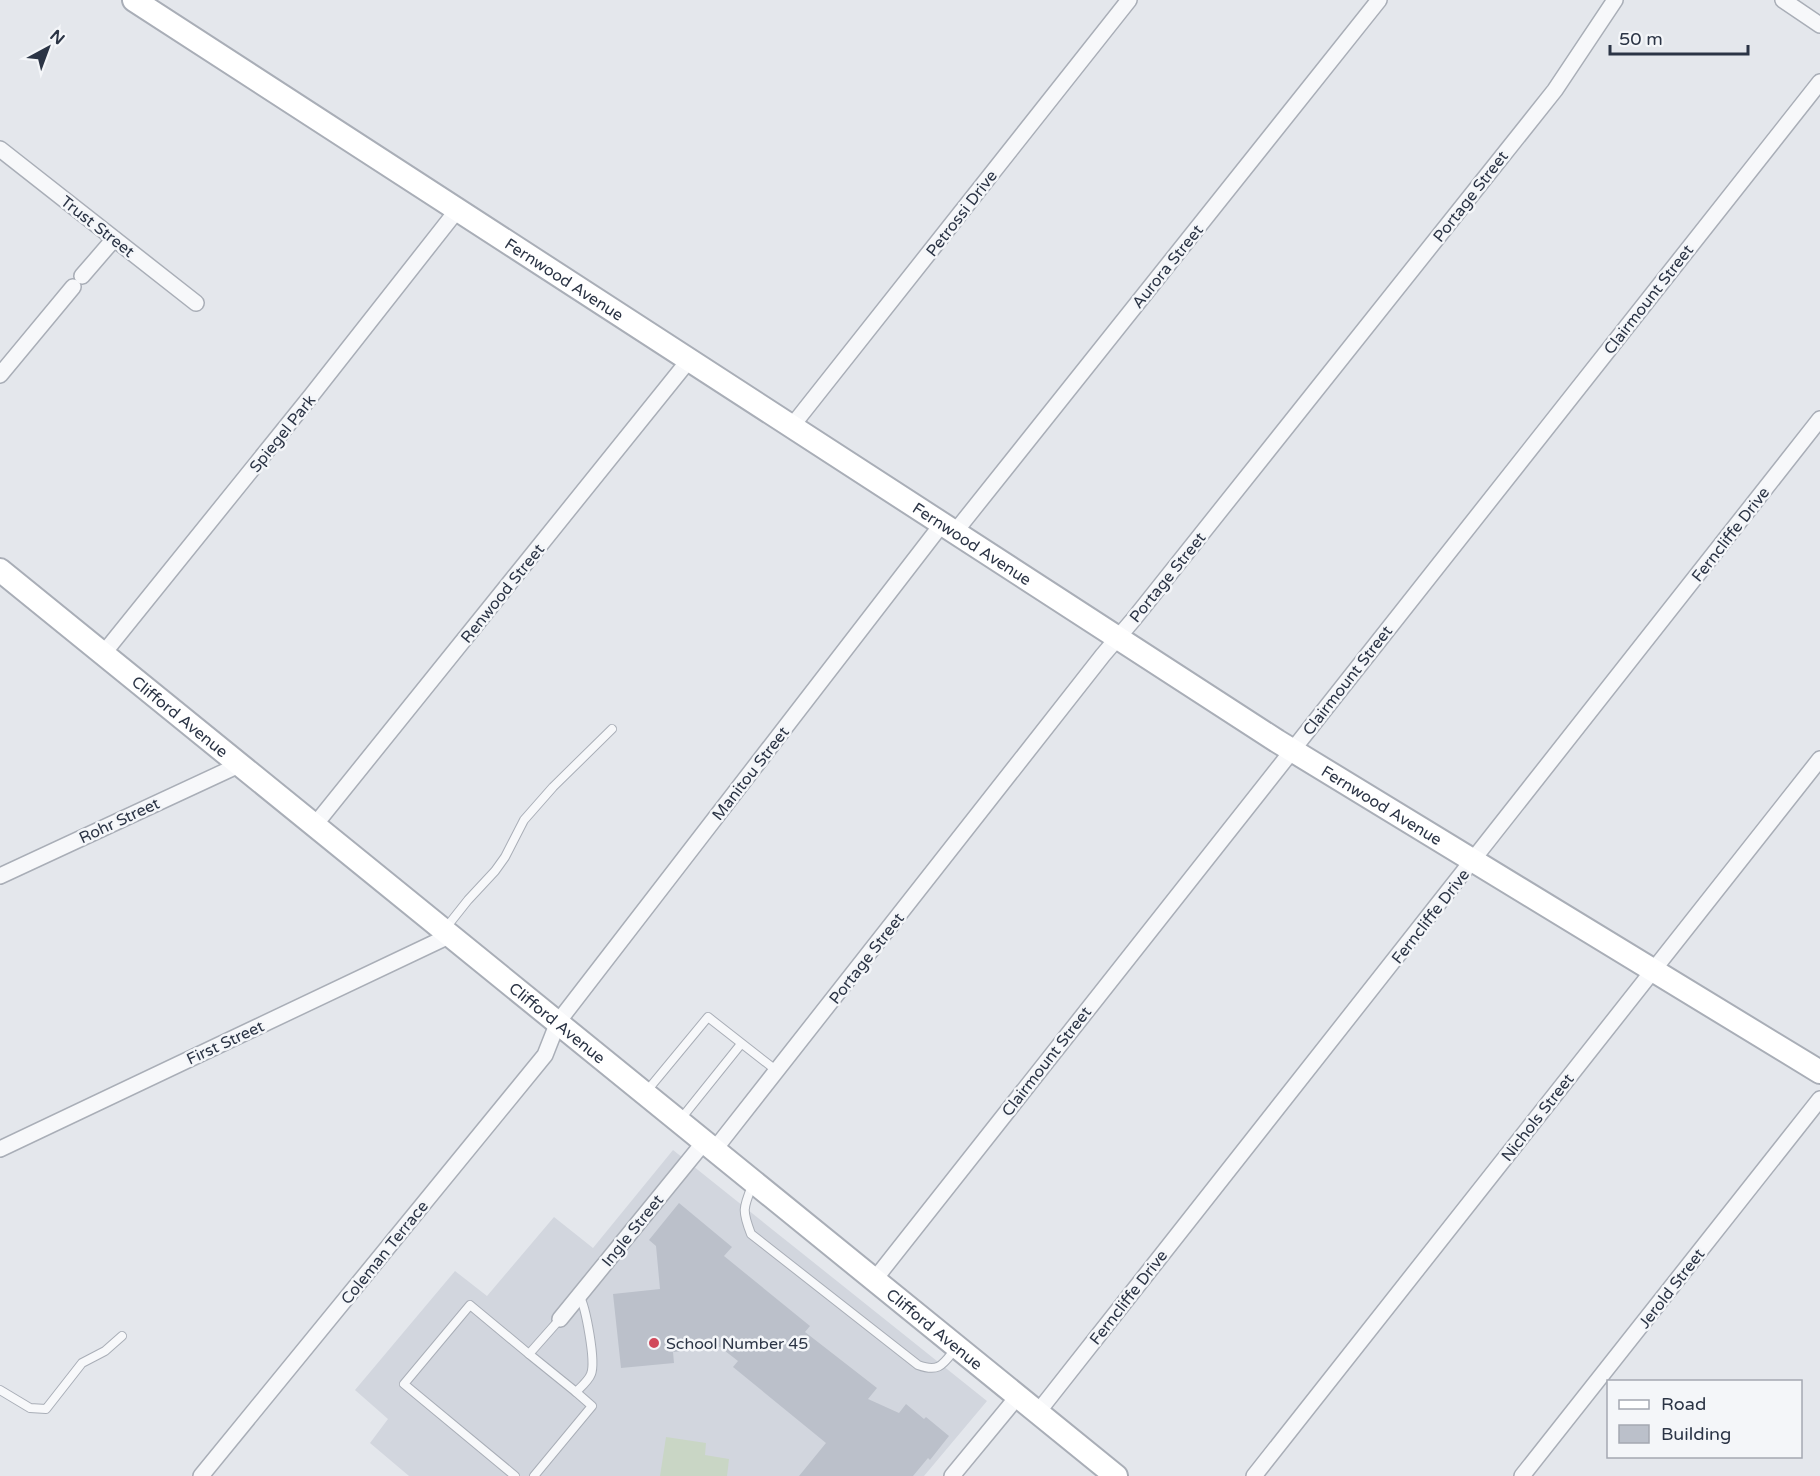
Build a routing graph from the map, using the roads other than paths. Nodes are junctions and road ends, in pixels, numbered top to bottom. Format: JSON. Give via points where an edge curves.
{"nodes":[{"id":1,"x":134,"y":0,"type":"edge"},
{"id":2,"x":1129,"y":0,"type":"edge"},
{"id":3,"x":1379,"y":0,"type":"edge"},
{"id":4,"x":1615,"y":0,"type":"edge"},
{"id":5,"x":1783,"y":0,"type":"edge"},
{"id":6,"x":1820,"y":25,"type":"edge"},
{"id":7,"x":1820,"y":82,"type":"edge"},
{"id":8,"x":0,"y":149,"type":"edge"},
{"id":9,"x":458,"y":210,"type":"junction"},
{"id":10,"x":114,"y":239,"type":"junction"},
{"id":11,"x":196,"y":303,"type":"dead end"},
{"id":12,"x":689,"y":360,"type":"junction"},
{"id":13,"x":1,"y":370,"type":"edge"},
{"id":14,"x":1820,"y":419,"type":"edge"},
{"id":15,"x":792,"y":426,"type":"junction"},
{"id":16,"x":949,"y":528,"type":"junction"},
{"id":17,"x":0,"y":570,"type":"edge"},
{"id":18,"x":1118,"y":638,"type":"junction"},
{"id":19,"x":103,"y":654,"type":"junction"},
{"id":20,"x":612,"y":729,"type":"dead end"},
{"id":21,"x":1291,"y":750,"type":"junction"},
{"id":22,"x":1820,"y":759,"type":"edge"},
{"id":23,"x":238,"y":765,"type":"junction"},
{"id":24,"x":314,"y":826,"type":"junction"},
{"id":25,"x":1474,"y":860,"type":"junction"},
{"id":26,"x":0,"y":876,"type":"edge"},
{"id":27,"x":447,"y":932,"type":"junction"},
{"id":28,"x":1653,"y":970,"type":"junction"},
{"id":29,"x":558,"y":1022,"type":"junction"},
{"id":30,"x":741,"y":1044,"type":"junction"},
{"id":31,"x":777,"y":1071,"type":"junction"},
{"id":32,"x":1820,"y":1072,"type":"edge"},
{"id":33,"x":645,"y":1093,"type":"junction"},
{"id":34,"x":1820,"y":1099,"type":"edge"},
{"id":35,"x":679,"y":1120,"type":"junction"},
{"id":36,"x":710,"y":1145,"type":"junction"},
{"id":37,"x":0,"y":1149,"type":"edge"},
{"id":38,"x":754,"y":1181,"type":"junction"},
{"id":39,"x":874,"y":1279,"type":"junction"},
{"id":40,"x":579,"y":1295,"type":"junction"},
{"id":41,"x":560,"y":1319,"type":"joint"},
{"id":42,"x":122,"y":1336,"type":"dead end"},
{"id":43,"x":958,"y":1346,"type":"junction"},
{"id":44,"x":529,"y":1354,"type":"junction"},
{"id":45,"x":0,"y":1390,"type":"edge"},
{"id":46,"x":576,"y":1392,"type":"junction"},
{"id":47,"x":1018,"y":1396,"type":"junction"},
{"id":48,"x":1038,"y":1412,"type":"junction"},
{"id":49,"x":201,"y":1476,"type":"edge"},
{"id":50,"x":515,"y":1476,"type":"edge"},
{"id":51,"x":534,"y":1476,"type":"edge"},
{"id":52,"x":952,"y":1476,"type":"edge"},
{"id":53,"x":1116,"y":1476,"type":"edge"},
{"id":54,"x":1254,"y":1476,"type":"edge"},
{"id":55,"x":1522,"y":1476,"type":"edge"}],
"edges":[{"from":1,"to":9,"type":"street","name":"Fernwood Avenue"},
{"from":2,"to":15,"type":"street","name":"Petrossi Drive"},
{"from":3,"to":16,"type":"street","name":"Aurora Street"},
{"from":4,"to":18,"type":"street","name":"Portage Street","via":[[1555,90]]},
{"from":5,"to":6,"type":"street"},
{"from":7,"to":21,"type":"street","name":"Clairmount Street"},
{"from":8,"to":10,"type":"street","name":"Trust Street"},
{"from":9,"to":12,"type":"street","name":"Fernwood Avenue"},
{"from":9,"to":19,"type":"street","name":"Spiegel Park"},
{"from":10,"to":11,"type":"street","name":"Trust Street"},
{"from":10,"to":13,"type":"street"},
{"from":12,"to":15,"type":"street","name":"Fernwood Avenue"},
{"from":12,"to":24,"type":"street","name":"Renwood Street"},
{"from":14,"to":25,"type":"street","name":"Ferncliffe Drive"},
{"from":15,"to":16,"type":"street","name":"Fernwood Avenue"},
{"from":16,"to":18,"type":"street","name":"Fernwood Avenue"},
{"from":16,"to":29,"type":"street","name":"Manitou Street"},
{"from":17,"to":19,"type":"street","name":"Clifford Avenue"},
{"from":18,"to":21,"type":"street","name":"Fernwood Avenue"},
{"from":18,"to":31,"type":"street","name":"Portage Street"},
{"from":19,"to":23,"type":"street","name":"Clifford Avenue"},
{"from":20,"to":27,"type":"lane","via":[[524,820],[495,872],[468,900]]},
{"from":21,"to":25,"type":"street","name":"Fernwood Avenue"},
{"from":21,"to":39,"type":"street","name":"Clairmount Street"},
{"from":22,"to":28,"type":"street","name":"Nichols Street"},
{"from":23,"to":24,"type":"street","name":"Clifford Avenue"},
{"from":23,"to":26,"type":"street","name":"Rohr Street"},
{"from":24,"to":27,"type":"street","name":"Clifford Avenue"},
{"from":25,"to":28,"type":"street","name":"Fernwood Avenue"},
{"from":25,"to":48,"type":"street","name":"Ferncliffe Drive"},
{"from":27,"to":29,"type":"street","name":"Clifford Avenue"},
{"from":27,"to":37,"type":"street","name":"First Street"},
{"from":28,"to":32,"type":"street","name":"Fernwood Avenue"},
{"from":28,"to":54,"type":"street","name":"Nichols Street"},
{"from":29,"to":33,"type":"street","name":"Clifford Avenue"},
{"from":29,"to":49,"type":"street","name":"Coleman Terrace","via":[[545,1055]]},
{"from":30,"to":31,"type":"lane"},
{"from":30,"to":33,"type":"lane","via":[[708,1017]]},
{"from":30,"to":35,"type":"lane"},
{"from":31,"to":36,"type":"street","name":"Portage Street"},
{"from":33,"to":35,"type":"street","name":"Clifford Avenue"},
{"from":34,"to":55,"type":"street","name":"Jerold Street"},
{"from":35,"to":36,"type":"street","name":"Clifford Avenue"},
{"from":36,"to":38,"type":"street","name":"Clifford Avenue"},
{"from":36,"to":40,"type":"street","name":"Ingle Street"},
{"from":38,"to":39,"type":"street","name":"Clifford Avenue"},
{"from":38,"to":43,"type":"lane","via":[[744,1206],[751,1233],[918,1365],[931,1370],[940,1367]]},
{"from":39,"to":43,"type":"street","name":"Clifford Avenue"},
{"from":40,"to":41,"type":"street","name":"Ingle Street"},
{"from":40,"to":46,"type":"lane","via":[[584,1303],[592,1360],[591,1374]]},
{"from":41,"to":44,"type":"lane"},
{"from":42,"to":45,"type":"lane","via":[[82,1363],[46,1409],[30,1408]]},
{"from":43,"to":47,"type":"street","name":"Clifford Avenue"},
{"from":44,"to":46,"type":"lane"},
{"from":44,"to":50,"type":"lane","via":[[470,1305],[404,1384]]},
{"from":46,"to":51,"type":"lane","via":[[592,1406]]},
{"from":47,"to":48,"type":"street","name":"Clifford Avenue"},
{"from":47,"to":52,"type":"street"},
{"from":48,"to":53,"type":"street","name":"Clifford Avenue"}]}
